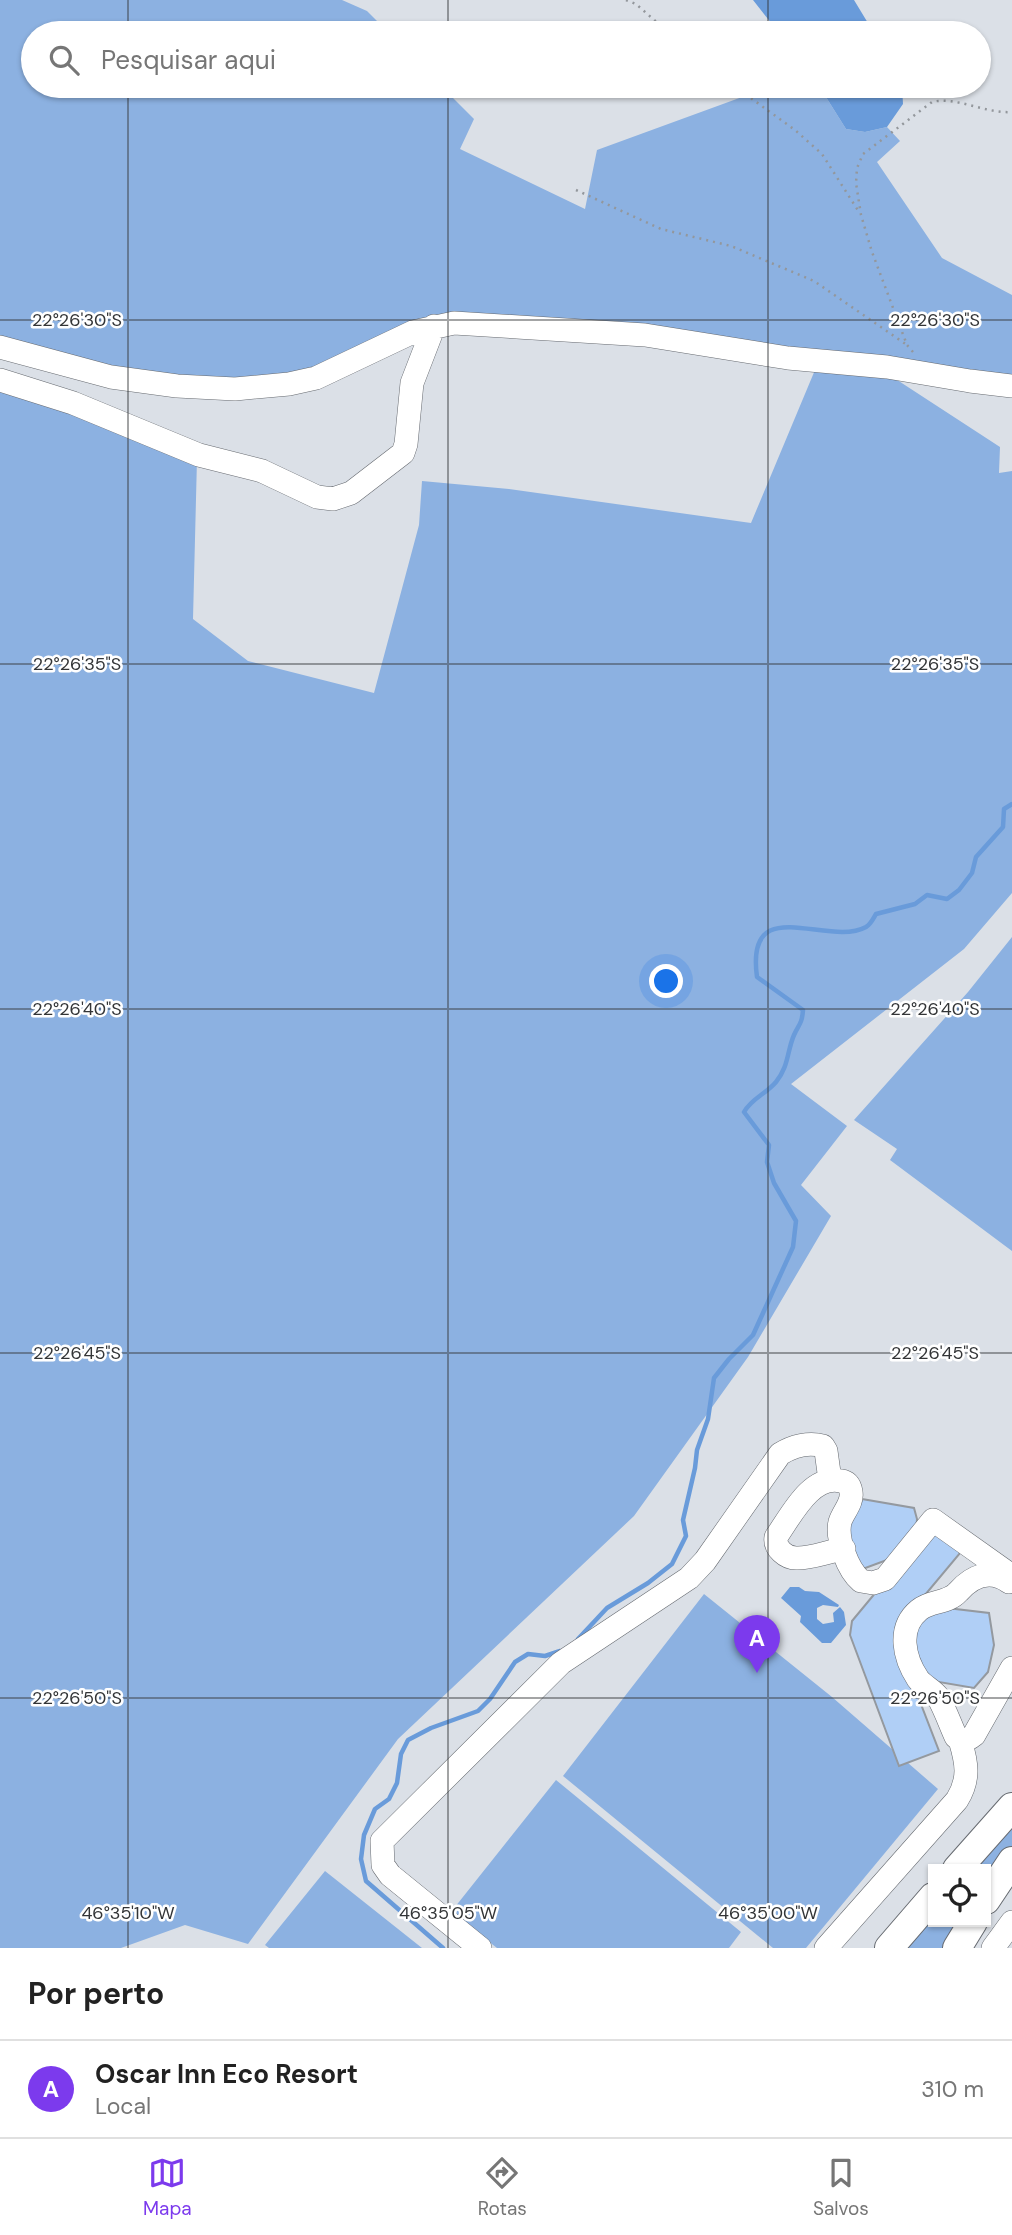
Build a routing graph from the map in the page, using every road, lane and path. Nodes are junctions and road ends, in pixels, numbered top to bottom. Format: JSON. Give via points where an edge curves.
{"nodes":[{"id":1,"x":626,"y":0,"type":"edge"},
{"id":2,"x":655,"y":21,"type":"edge"},
{"id":3,"x":751,"y":98,"type":"edge"},
{"id":4,"x":1012,"y":113,"type":"edge"},
{"id":5,"x":576,"y":190,"type":"dead end"},
{"id":6,"x":861,"y":215,"type":"junction"},
{"id":7,"x":433,"y":326,"type":"junction"},
{"id":8,"x":907,"y":345,"type":"junction"},
{"id":9,"x":0,"y":347,"type":"edge"},
{"id":10,"x":931,"y":374,"type":"junction"},
{"id":11,"x":0,"y":380,"type":"edge"},
{"id":12,"x":1012,"y":386,"type":"edge"},
{"id":13,"x":830,"y":1480,"type":"junction"},
{"id":14,"x":844,"y":1549,"type":"junction"},
{"id":15,"x":1012,"y":1576,"type":"edge"},
{"id":16,"x":1012,"y":1583,"type":"edge"},
{"id":17,"x":1012,"y":1668,"type":"edge"},
{"id":18,"x":960,"y":1740,"type":"junction"},
{"id":19,"x":1012,"y":1807,"type":"edge"},
{"id":20,"x":1012,"y":1861,"type":"edge"},
{"id":21,"x":961,"y":1864,"type":"edge"},
{"id":22,"x":991,"y":1892,"type":"edge"},
{"id":23,"x":928,"y":1903,"type":"edge"},
{"id":24,"x":1012,"y":1922,"type":"edge"},
{"id":25,"x":970,"y":1927,"type":"edge"},
{"id":26,"x":480,"y":1948,"type":"edge"},
{"id":27,"x":826,"y":1948,"type":"edge"},
{"id":28,"x":889,"y":1948,"type":"edge"},
{"id":29,"x":957,"y":1948,"type":"edge"},
{"id":30,"x":993,"y":1948,"type":"edge"}],
"edges":[{"from":1,"to":2,"type":"path"},
{"from":3,"to":6,"type":"path","via":[[822,154]]},
{"from":4,"to":6,"type":"path","via":[[932,102],[863,154],[856,183]]},
{"from":5,"to":8,"type":"path","via":[[661,229],[731,246],[814,281]]},
{"from":6,"to":8,"type":"path"},
{"from":7,"to":9,"type":"street","via":[[316,378],[236,389],[111,377]]},
{"from":7,"to":10,"type":"street","via":[[454,323],[645,335]]},
{"from":7,"to":11,"type":"street","via":[[412,383],[403,453],[351,493],[334,499],[317,497],[261,471],[199,455],[73,402]]},
{"from":8,"to":10,"type":"path"},
{"from":10,"to":12,"type":"street"},
{"from":13,"to":14,"type":"street","via":[[851,1488],[840,1523]]},
{"from":13,"to":14,"type":"street","via":[[811,1490],[775,1542],[789,1557],[797,1558]]},
{"from":13,"to":26,"type":"street","via":[[823,1446],[790,1448],[780,1454],[690,1578],[561,1663],[382,1841],[383,1865],[390,1875]]},
{"from":14,"to":15,"type":"street","via":[[857,1578],[879,1582],[936,1520]]},
{"from":16,"to":18,"type":"street","via":[[983,1574],[970,1579],[949,1600],[918,1611],[906,1627],[906,1656],[918,1679],[937,1695]]},
{"from":17,"to":18,"type":"street","via":[[974,1735]]},
{"from":18,"to":27,"type":"street","via":[[967,1779],[957,1800]]},
{"from":19,"to":21,"type":"main road"},
{"from":20,"to":22,"type":"main road"},
{"from":23,"to":28,"type":"main road"},
{"from":24,"to":30,"type":"street"},
{"from":25,"to":29,"type":"main road"}]}
